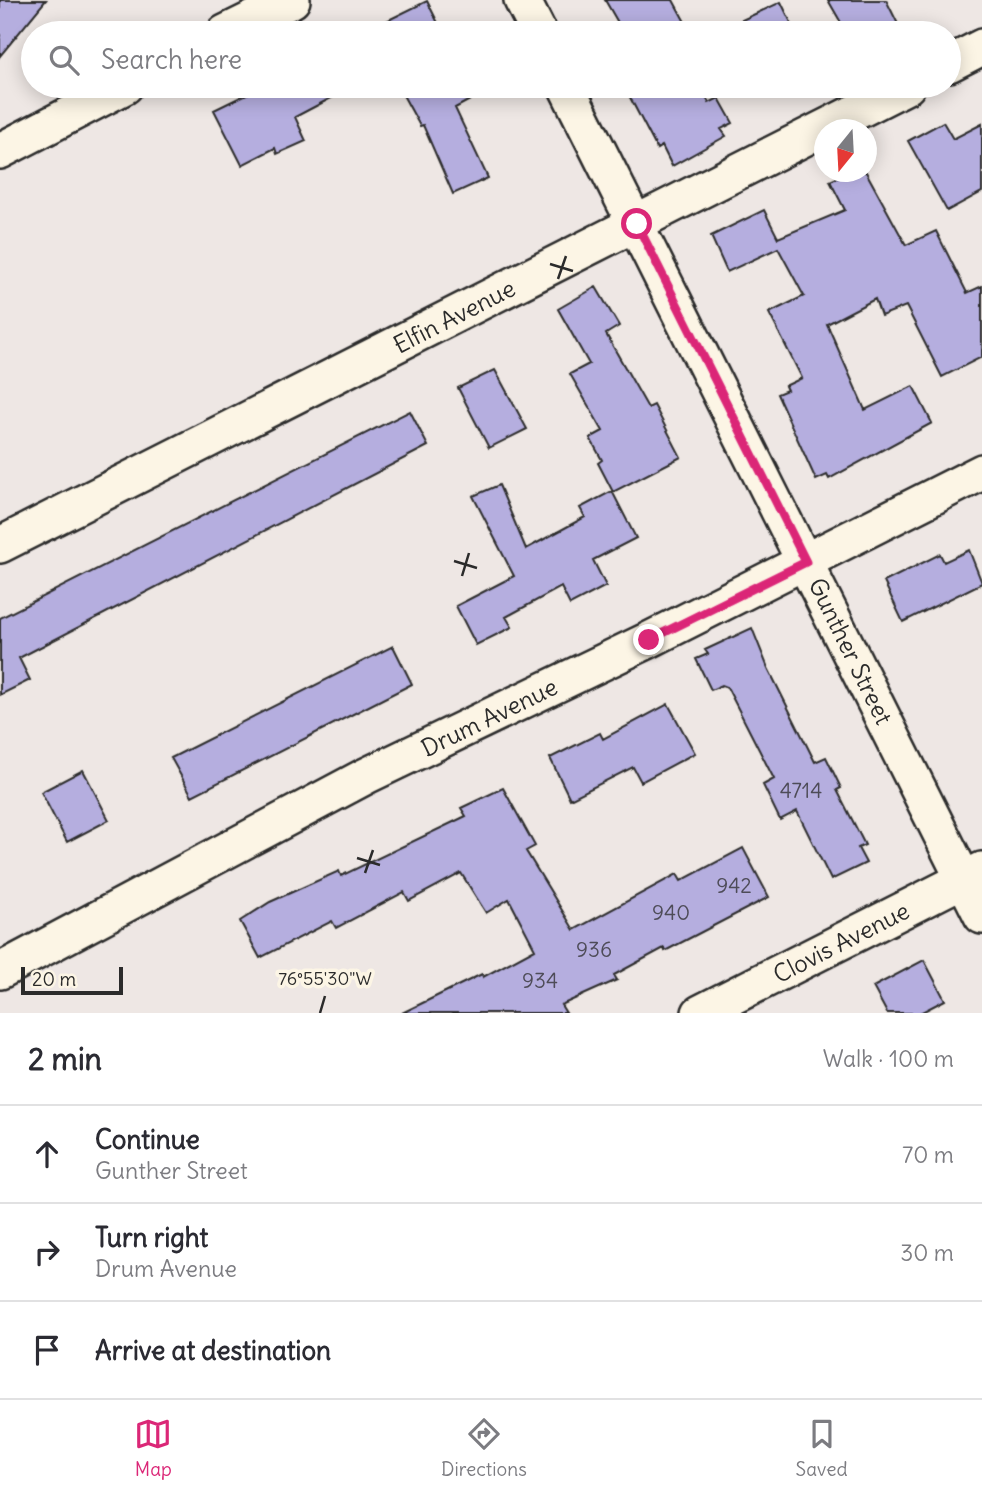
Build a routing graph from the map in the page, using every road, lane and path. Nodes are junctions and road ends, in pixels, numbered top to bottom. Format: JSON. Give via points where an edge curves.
{"nodes":[{"id":1,"x":292,"y":0,"type":"edge"},
{"id":2,"x":522,"y":0,"type":"edge"},
{"id":3,"x":249,"y":21,"type":"edge"},
{"id":4,"x":533,"y":21,"type":"edge"},
{"id":5,"x":982,"y":47,"type":"edge"},
{"id":6,"x":961,"y":58,"type":"edge"},
{"id":7,"x":102,"y":98,"type":"edge"},
{"id":8,"x":572,"y":98,"type":"edge"},
{"id":9,"x":884,"y":98,"type":"edge"},
{"id":10,"x":0,"y":151,"type":"edge"},
{"id":11,"x":637,"y":224,"type":"junction"},
{"id":12,"x":982,"y":472,"type":"edge"},
{"id":13,"x":0,"y":545,"type":"edge"},
{"id":14,"x":806,"y":562,"type":"junction"},
{"id":15,"x":973,"y":875,"type":"edge"},
{"id":16,"x":982,"y":916,"type":"edge"},
{"id":17,"x":0,"y":971,"type":"edge"},
{"id":18,"x":700,"y":1013,"type":"edge"}],
"edges":[{"from":1,"to":3,"type":"street"},
{"from":2,"to":4,"type":"street"},
{"from":5,"to":6,"type":"street"},
{"from":7,"to":10,"type":"street"},
{"from":8,"to":11,"type":"street","name":"Gunther Street"},
{"from":9,"to":11,"type":"street","name":"Elfin Avenue"},
{"from":11,"to":13,"type":"street","name":"Elfin Avenue"},
{"from":11,"to":14,"type":"street","name":"Gunther Street"},
{"from":12,"to":14,"type":"street","name":"Drum Avenue"},
{"from":14,"to":15,"type":"street","name":"Gunther Street"},
{"from":14,"to":17,"type":"street","name":"Drum Avenue","via":[[366,776]]},
{"from":15,"to":16,"type":"street","name":"Gunther Street"},
{"from":15,"to":18,"type":"street","name":"Clovis Avenue"}]}
